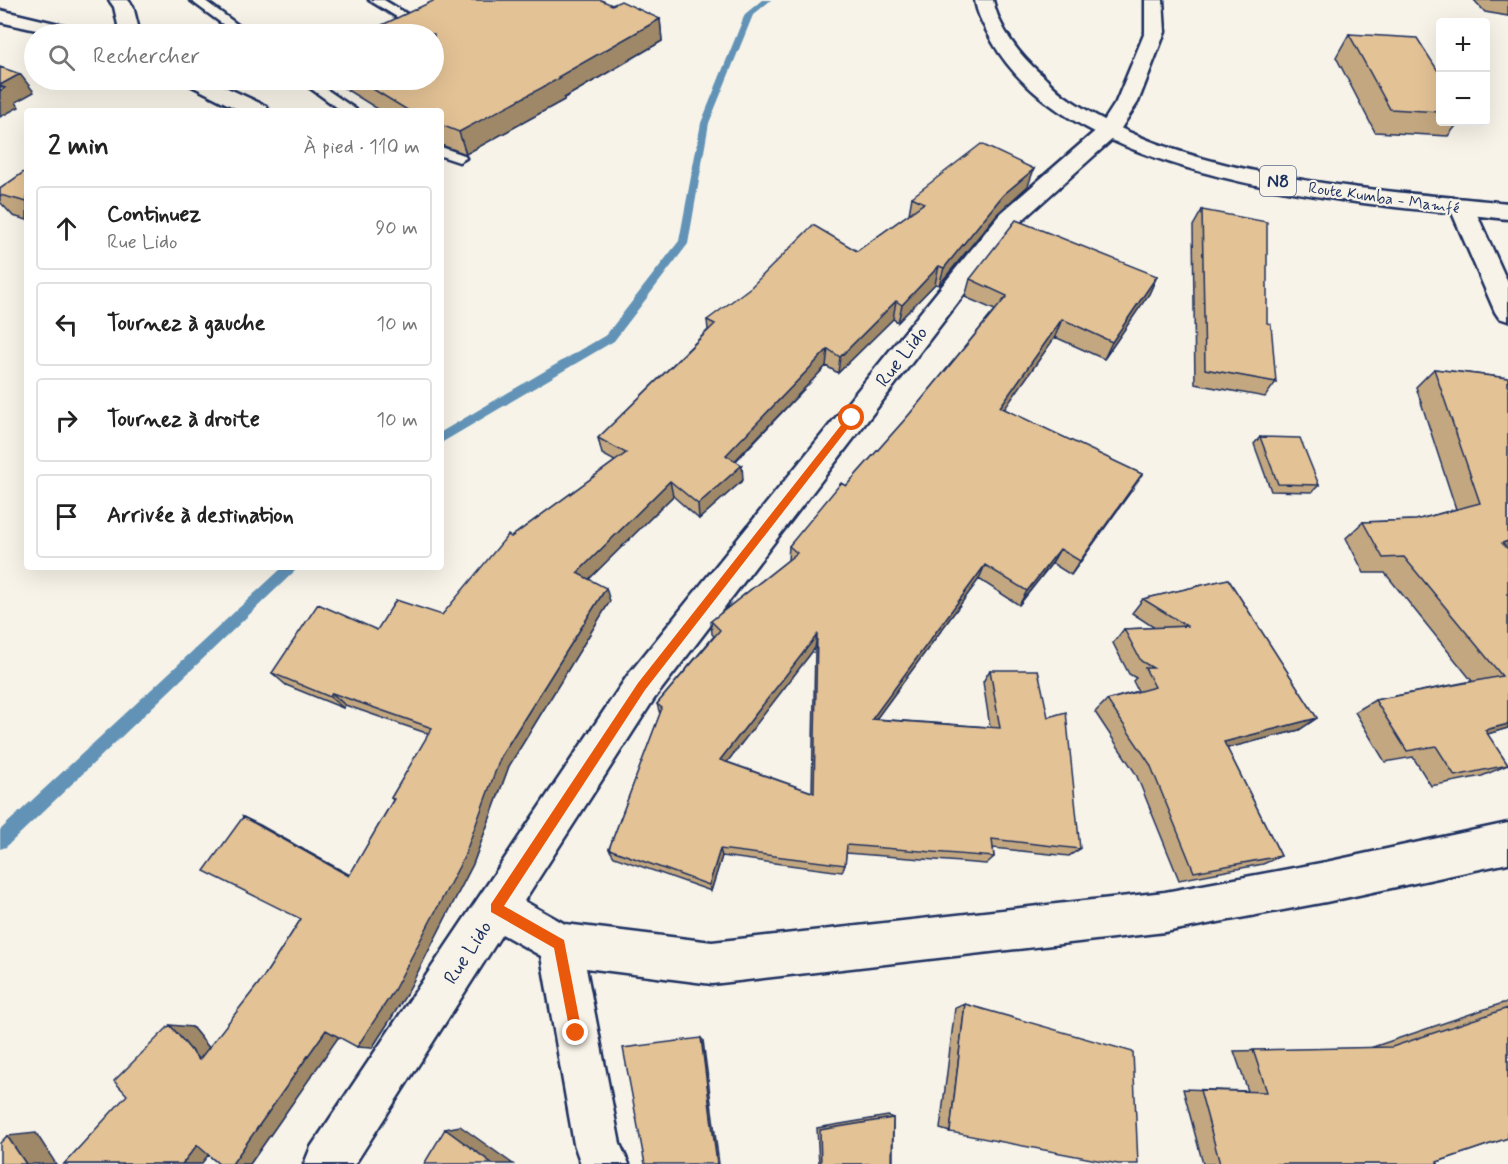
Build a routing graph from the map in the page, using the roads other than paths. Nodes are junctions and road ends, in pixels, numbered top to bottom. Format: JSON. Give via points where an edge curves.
{"nodes":[{"id":1,"x":118,"y":0,"type":"edge"},
{"id":2,"x":196,"y":0,"type":"edge"},
{"id":3,"x":375,"y":0,"type":"edge"},
{"id":4,"x":984,"y":0,"type":"edge"},
{"id":5,"x":1154,"y":0,"type":"edge"},
{"id":6,"x":0,"y":16,"type":"edge"},
{"id":7,"x":34,"y":24,"type":"edge"},
{"id":8,"x":128,"y":24,"type":"edge"},
{"id":9,"x":230,"y":24,"type":"edge"},
{"id":10,"x":410,"y":24,"type":"edge"},
{"id":11,"x":215,"y":90,"type":"edge"},
{"id":12,"x":320,"y":90,"type":"edge"},
{"id":13,"x":252,"y":108,"type":"edge"},
{"id":14,"x":347,"y":108,"type":"edge"},
{"id":15,"x":1108,"y":131,"type":"junction"},
{"id":16,"x":444,"y":152,"type":"edge"},
{"id":17,"x":459,"y":158,"type":"edge"},
{"id":18,"x":1462,"y":208,"type":"junction"},
{"id":19,"x":1508,"y":211,"type":"edge"},
{"id":20,"x":1508,"y":312,"type":"edge"},
{"id":21,"x":1508,"y":843,"type":"edge"},
{"id":22,"x":496,"y":908,"type":"junction"},
{"id":23,"x":560,"y":944,"type":"junction"},
{"id":24,"x":328,"y":1164,"type":"edge"},
{"id":25,"x":605,"y":1164,"type":"edge"}],
"edges":[{"from":1,"to":8,"type":"main road"},
{"from":2,"to":9,"type":"lane"},
{"from":3,"to":10,"type":"lane","via":[[419,20]]},
{"from":4,"to":15,"type":"main road","name":"Route Kumba - Mamfé","number":"N8","via":[[986,12],[1013,60],[1060,103]]},
{"from":5,"to":15,"type":"main road","name":"Rue Lido","via":[[1155,32],[1127,102]]},
{"from":6,"to":7,"type":"main road"},
{"from":11,"to":13,"type":"main road"},
{"from":12,"to":14,"type":"lane"},
{"from":15,"to":18,"type":"main road","name":"Route Kumba - Mamfé","number":"N8","via":[[1161,152],[1246,176],[1346,194]]},
{"from":15,"to":22,"type":"main road","name":"Rue Lido","via":[[1010,219],[852,418],[641,687]]},
{"from":16,"to":17,"type":"lane"},
{"from":18,"to":19,"type":"main road","name":"Route Kumba - Mamfé","number":"N8"},
{"from":18,"to":20,"type":"main road"},
{"from":21,"to":23,"type":"main road","via":[[1166,912],[712,963]]},
{"from":22,"to":23,"type":"main road"},
{"from":22,"to":24,"type":"main road","name":"Rue Lido"},
{"from":23,"to":25,"type":"main road","via":[[597,1144]]}]}
